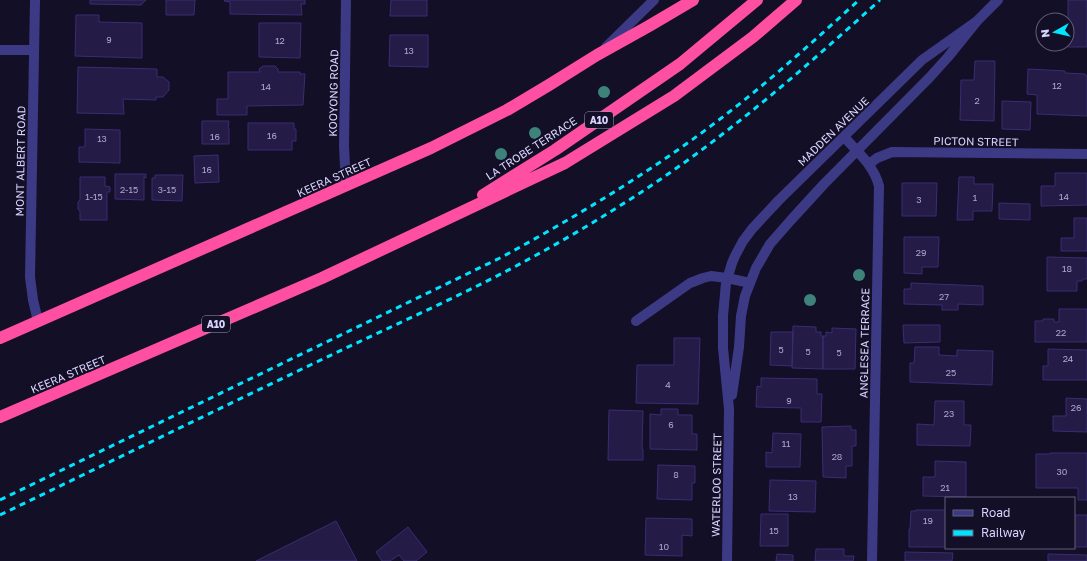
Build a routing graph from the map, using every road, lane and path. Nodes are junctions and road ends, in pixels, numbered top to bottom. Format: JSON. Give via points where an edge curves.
{"nodes":[{"id":1,"x":34,"y":0,"type":"edge"},
{"id":2,"x":346,"y":0,"type":"edge"},
{"id":3,"x":654,"y":0,"type":"edge"},
{"id":4,"x":693,"y":0,"type":"edge"},
{"id":5,"x":757,"y":0,"type":"edge"},
{"id":6,"x":796,"y":0,"type":"edge"},
{"id":7,"x":998,"y":0,"type":"edge"},
{"id":8,"x":977,"y":21,"type":"junction"},
{"id":9,"x":0,"y":50,"type":"edge"},
{"id":10,"x":34,"y":50,"type":"junction"},
{"id":11,"x":597,"y":55,"type":"junction"},
{"id":12,"x":844,"y":137,"type":"junction"},
{"id":13,"x":857,"y":151,"type":"junction"},
{"id":14,"x":1087,"y":154,"type":"edge"},
{"id":15,"x":869,"y":164,"type":"junction"},
{"id":16,"x":346,"y":186,"type":"junction"},
{"id":17,"x":431,"y":227,"type":"junction"},
{"id":18,"x":727,"y":278,"type":"junction"},
{"id":19,"x":750,"y":283,"type":"junction"},
{"id":20,"x":38,"y":321,"type":"junction"},
{"id":21,"x":636,"y":321,"type":"dead end"},
{"id":22,"x":0,"y":338,"type":"edge"},
{"id":23,"x":730,"y":409,"type":"junction"},
{"id":24,"x":0,"y":417,"type":"edge"},
{"id":25,"x":727,"y":561,"type":"edge"},
{"id":26,"x":872,"y":561,"type":"edge"}],
"edges":[{"from":1,"to":10,"type":"street","name":"MONT ALBERT ROAD"},
{"from":2,"to":16,"type":"street","name":"KOOYONG ROAD"},
{"from":3,"to":11,"type":"street","name":"KEERA STREET"},
{"from":4,"to":11,"type":"highway"},
{"from":5,"to":17,"type":"highway","name":"LA TROBE TERRACE","number":"A10","via":[[668,73],[554,150]]},
{"from":6,"to":17,"type":"highway","via":[[753,37],[674,96],[565,163]]},
{"from":7,"to":8,"type":"street","name":"MADDEN AVENUE"},
{"from":8,"to":12,"type":"street","name":"MADDEN AVENUE","via":[[922,60]]},
{"from":8,"to":13,"type":"street","name":"MADDEN AVENUE","via":[[930,77]]},
{"from":9,"to":10,"type":"street"},
{"from":10,"to":20,"type":"street","name":"MONT ALBERT ROAD","via":[[30,277]]},
{"from":11,"to":16,"type":"highway","name":"KEERA STREET","via":[[506,110],[431,148]]},
{"from":12,"to":13,"type":"street","name":"ANGLESEA TERRACE"},
{"from":12,"to":18,"type":"street","name":"MADDEN AVENUE","via":[[752,229],[739,248]]},
{"from":13,"to":15,"type":"street","name":"ANGLESEA TERRACE"},
{"from":13,"to":19,"type":"street","name":"MADDEN AVENUE","via":[[779,233],[764,254]]},
{"from":14,"to":15,"type":"street","name":"PICTON STREET","via":[[892,152]]},
{"from":15,"to":26,"type":"street","name":"ANGLESEA TERRACE","via":[[875,173],[879,193]]},
{"from":16,"to":20,"type":"highway","name":"KEERA STREET"},
{"from":17,"to":24,"type":"highway","name":"KEERA STREET","number":"A10","via":[[322,278]]},
{"from":18,"to":19,"type":"street"},
{"from":18,"to":21,"type":"street","via":[[711,276],[698,280]]},
{"from":18,"to":23,"type":"street","name":"WATERLOO STREET","via":[[723,338]]},
{"from":19,"to":23,"type":"street","name":"WATERLOO STREET","via":[[741,316]]},
{"from":20,"to":22,"type":"highway","name":"KEERA STREET"},
{"from":23,"to":25,"type":"street","name":"WATERLOO STREET"}]}
